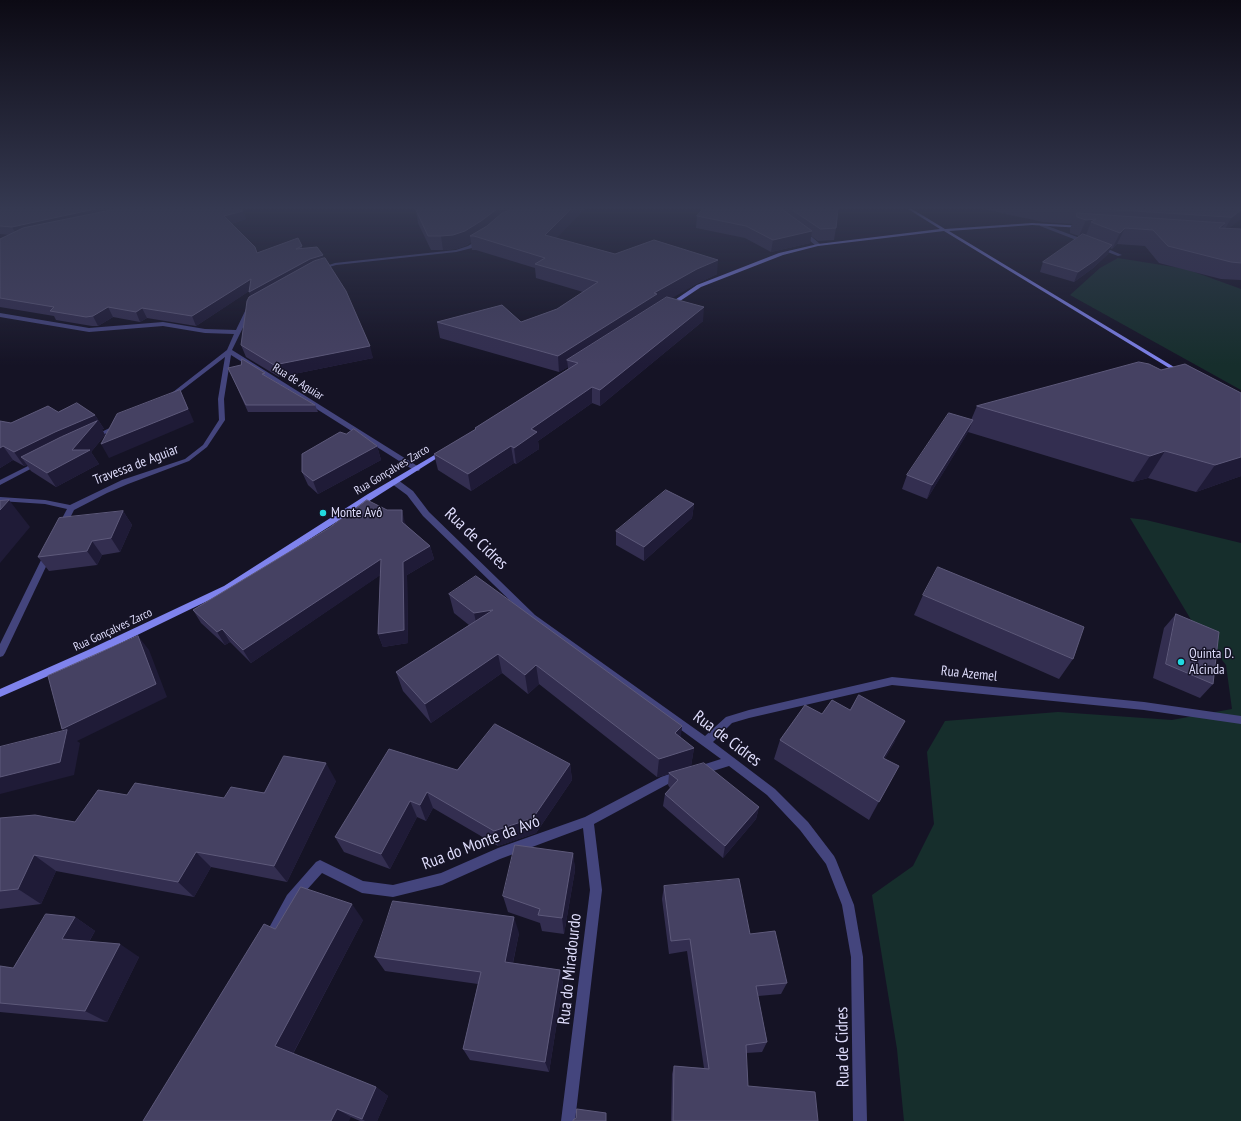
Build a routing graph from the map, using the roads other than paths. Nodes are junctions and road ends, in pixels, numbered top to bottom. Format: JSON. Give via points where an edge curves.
{"nodes":[{"id":1,"x":360,"y":261,"type":"edge"},
{"id":2,"x":762,"y":261,"type":"edge"},
{"id":3,"x":996,"y":261,"type":"edge"},
{"id":4,"x":315,"y":270,"type":"edge"},
{"id":5,"x":256,"y":302,"type":"edge"},
{"id":6,"x":666,"y":308,"type":"edge"},
{"id":7,"x":0,"y":315,"type":"edge"},
{"id":8,"x":238,"y":332,"type":"junction"},
{"id":9,"x":229,"y":351,"type":"junction"},
{"id":10,"x":1189,"y":377,"type":"edge"},
{"id":11,"x":164,"y":401,"type":"edge"},
{"id":12,"x":124,"y":423,"type":"edge"},
{"id":13,"x":88,"y":439,"type":"edge"},
{"id":14,"x":451,"y":447,"type":"edge"},
{"id":15,"x":47,"y":459,"type":"edge"},
{"id":16,"x":417,"y":469,"type":"junction"},
{"id":17,"x":395,"y":482,"type":"junction"},
{"id":18,"x":0,"y":483,"type":"edge"},
{"id":19,"x":0,"y":499,"type":"edge"},
{"id":20,"x":71,"y":508,"type":"junction"},
{"id":21,"x":57,"y":536,"type":"edge"},
{"id":22,"x":51,"y":550,"type":"edge"},
{"id":23,"x":0,"y":653,"type":"edge"},
{"id":24,"x":0,"y":693,"type":"edge"},
{"id":25,"x":1241,"y":720,"type":"edge"},
{"id":26,"x":706,"y":742,"type":"junction"},
{"id":27,"x":730,"y":762,"type":"junction"},
{"id":28,"x":588,"y":821,"type":"junction"},
{"id":29,"x":264,"y":947,"type":"edge"},
{"id":30,"x":568,"y":1121,"type":"edge"},
{"id":31,"x":860,"y":1121,"type":"edge"}],
"edges":[{"from":1,"to":4,"type":"street","via":[[335,264]]},
{"from":2,"to":6,"type":"street","via":[[699,286]]},
{"from":3,"to":10,"type":"street"},
{"from":5,"to":8,"type":"street","via":[[250,306]]},
{"from":7,"to":8,"type":"street","via":[[89,330],[163,324],[205,331]]},
{"from":8,"to":9,"type":"street"},
{"from":9,"to":11,"type":"street"},
{"from":9,"to":16,"type":"street","name":"Rua de Aguiar"},
{"from":9,"to":20,"type":"street","name":"Travessa de Aguiar","via":[[221,399],[222,420],[205,446],[187,460],[125,482]]},
{"from":12,"to":13,"type":"street"},
{"from":14,"to":16,"type":"street","name":"Rua Gonçalves Zarco"},
{"from":15,"to":18,"type":"street"},
{"from":16,"to":17,"type":"street","name":"Rua Gonçalves Zarco"},
{"from":17,"to":24,"type":"street","name":"Rua Gonçalves Zarco","via":[[227,588]]},
{"from":17,"to":26,"type":"street","name":"Rua de Cidres","via":[[410,493],[426,514],[532,617]]},
{"from":19,"to":20,"type":"street","via":[[45,502]]},
{"from":20,"to":21,"type":"street"},
{"from":22,"to":23,"type":"street"},
{"from":25,"to":26,"type":"street","name":"Rua Azemel","via":[[1144,706],[892,681],[729,720]]},
{"from":26,"to":27,"type":"street","name":"Rua de Cidres"},
{"from":27,"to":28,"type":"street","name":"Rua do Monte da Avó","via":[[665,780]]},
{"from":27,"to":31,"type":"street","name":"Rua de Cidres","via":[[771,792],[804,826],[830,860],[848,905],[857,957]]},
{"from":28,"to":29,"type":"street","name":"Rua do Monte da Avó","via":[[498,854],[442,879],[393,891],[362,887],[320,866],[291,899]]},
{"from":28,"to":30,"type":"street","name":"Rua do Miradourdo","via":[[596,890]]}]}
